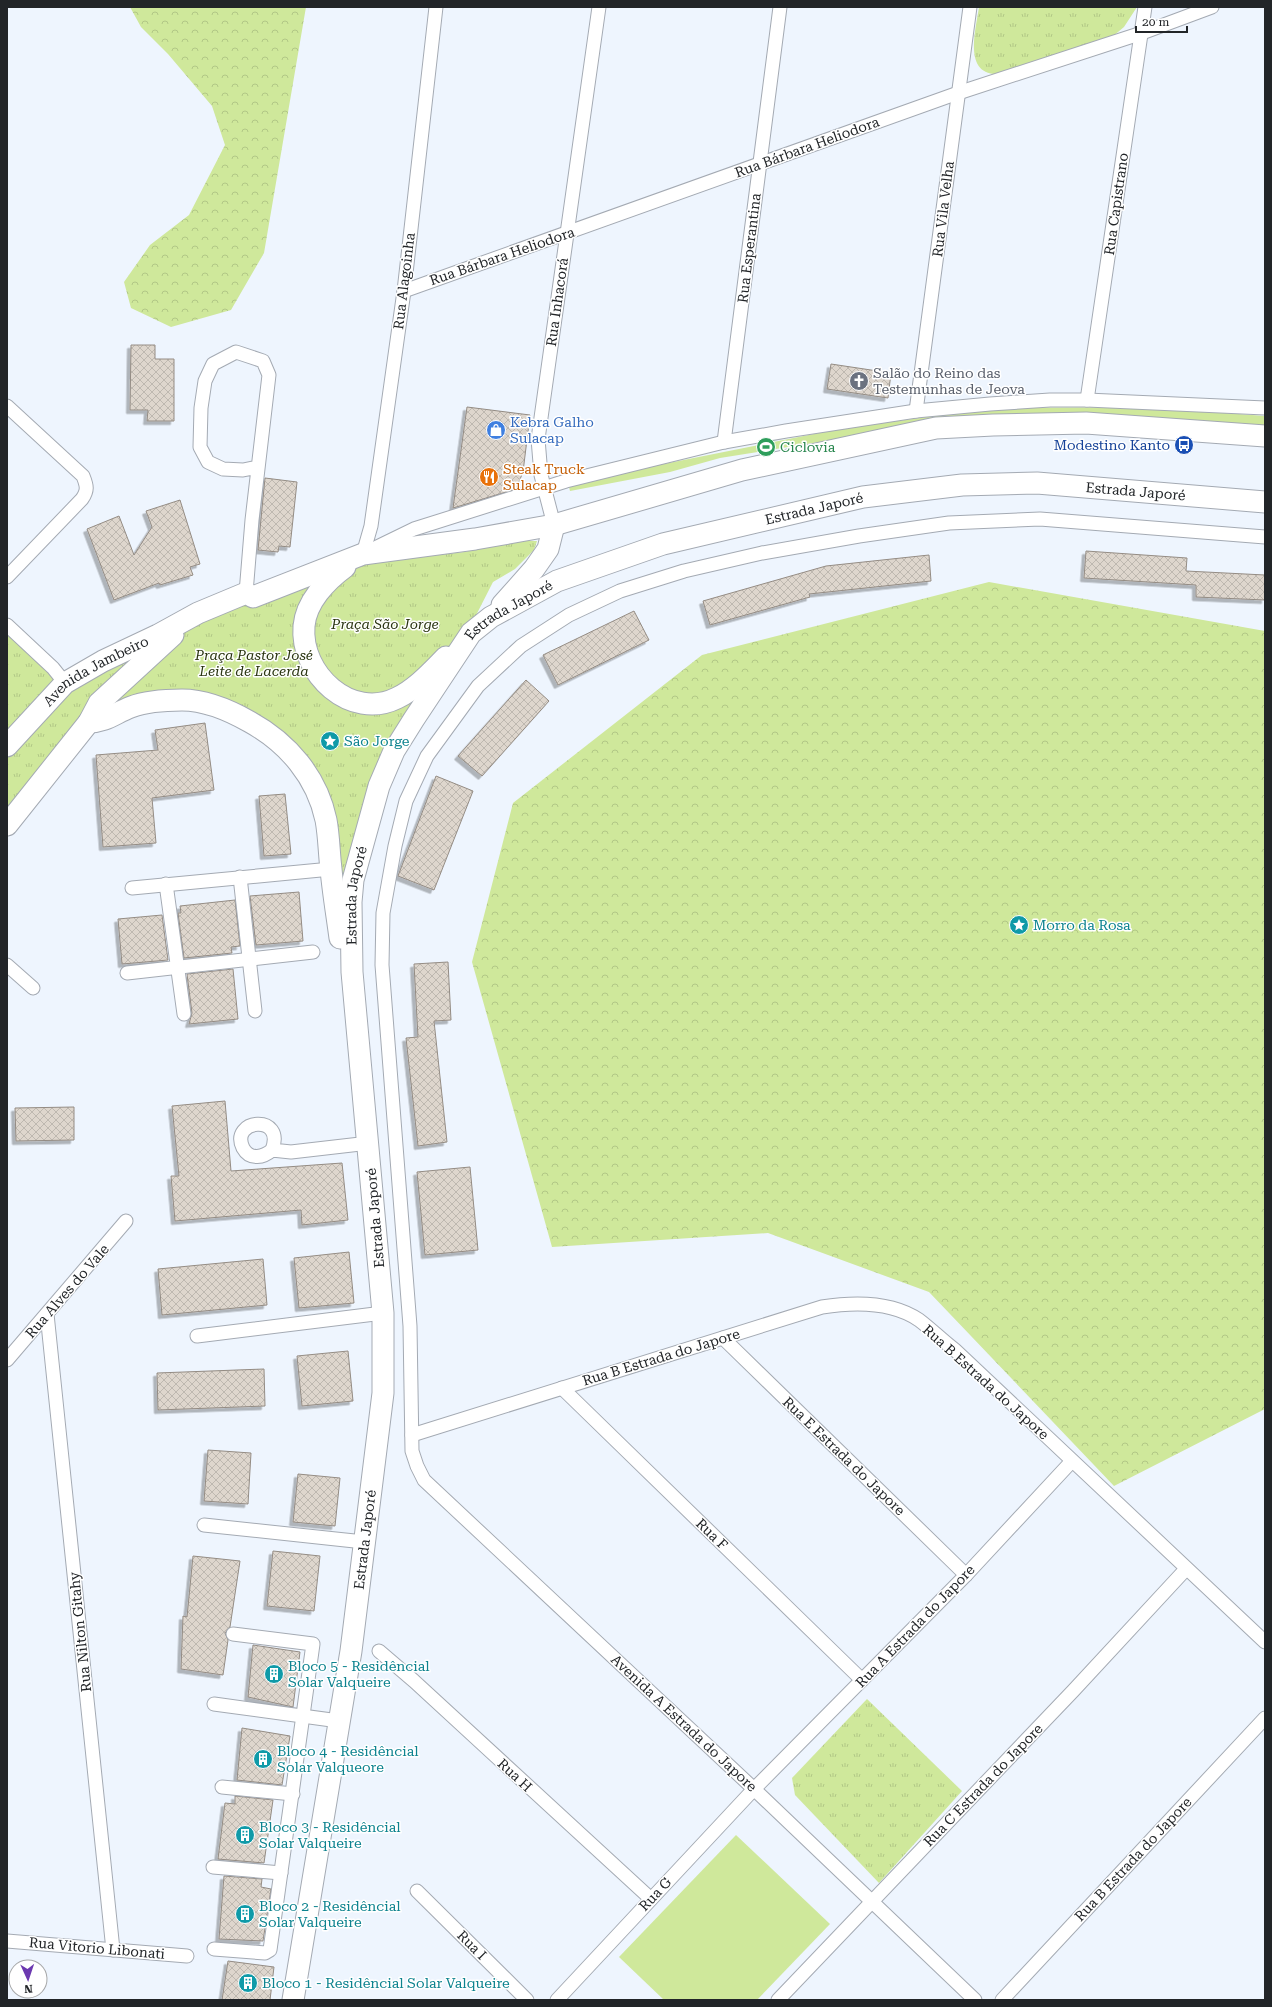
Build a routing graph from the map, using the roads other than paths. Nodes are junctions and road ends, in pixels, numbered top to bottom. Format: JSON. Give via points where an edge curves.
{"nodes":[{"id":1,"x":436,"y":7,"type":"edge"},
{"id":2,"x":599,"y":7,"type":"edge"},
{"id":3,"x":780,"y":7,"type":"edge"},
{"id":4,"x":970,"y":7,"type":"edge"},
{"id":5,"x":1145,"y":7,"type":"edge"},
{"id":6,"x":1212,"y":7,"type":"edge"},
{"id":7,"x":1142,"y":33,"type":"junction"},
{"id":8,"x":958,"y":94,"type":"junction"},
{"id":9,"x":759,"y":164,"type":"junction"},
{"id":10,"x":566,"y":234,"type":"junction"},
{"id":11,"x":404,"y":290,"type":"junction"},
{"id":12,"x":1087,"y":400,"type":"junction"},
{"id":13,"x":7,"y":406,"type":"edge"},
{"id":14,"x":1265,"y":408,"type":"edge"},
{"id":15,"x":916,"y":411,"type":"junction"},
{"id":16,"x":1265,"y":436,"type":"edge"},
{"id":17,"x":724,"y":442,"type":"junction"},
{"id":18,"x":258,"y":466,"type":"junction"},
{"id":19,"x":545,"y":488,"type":"junction"},
{"id":20,"x":1265,"y":502,"type":"edge"},
{"id":21,"x":554,"y":524,"type":"junction"},
{"id":22,"x":1265,"y":537,"type":"edge"},
{"id":23,"x":363,"y":554,"type":"junction"},
{"id":24,"x":7,"y":577,"type":"edge"},
{"id":25,"x":246,"y":593,"type":"junction"},
{"id":26,"x":198,"y":613,"type":"junction"},
{"id":27,"x":491,"y":618,"type":"junction"},
{"id":28,"x":7,"y":625,"type":"edge"},
{"id":29,"x":471,"y":633,"type":"junction"},
{"id":30,"x":65,"y":683,"type":"junction"},
{"id":31,"x":89,"y":722,"type":"junction"},
{"id":32,"x":7,"y":746,"type":"edge"},
{"id":33,"x":7,"y":825,"type":"edge"},
{"id":34,"x":331,"y":869,"type":"junction"},
{"id":35,"x":240,"y":877,"type":"junction"},
{"id":36,"x":166,"y":884,"type":"junction"},
{"id":37,"x":132,"y":888,"type":"dead end"},
{"id":38,"x":313,"y":952,"type":"dead end"},
{"id":39,"x":249,"y":958,"type":"junction"},
{"id":40,"x":7,"y":966,"type":"edge"},
{"id":41,"x":179,"y":968,"type":"junction"},
{"id":42,"x":352,"y":972,"type":"junction"},
{"id":43,"x":127,"y":973,"type":"dead end"},
{"id":44,"x":33,"y":988,"type":"dead end"},
{"id":45,"x":254,"y":1011,"type":"dead end"},
{"id":46,"x":184,"y":1014,"type":"dead end"},
{"id":47,"x":369,"y":1143,"type":"junction"},
{"id":48,"x":272,"y":1150,"type":"dead end"},
{"id":49,"x":126,"y":1221,"type":"dead end"},
{"id":50,"x":383,"y":1313,"type":"junction"},
{"id":51,"x":47,"y":1314,"type":"junction"},
{"id":52,"x":197,"y":1336,"type":"dead end"},
{"id":53,"x":723,"y":1338,"type":"junction"},
{"id":54,"x":7,"y":1360,"type":"edge"},
{"id":55,"x":562,"y":1388,"type":"junction"},
{"id":56,"x":412,"y":1435,"type":"junction"},
{"id":57,"x":1072,"y":1461,"type":"junction"},
{"id":58,"x":204,"y":1525,"type":"dead end"},
{"id":59,"x":364,"y":1542,"type":"junction"},
{"id":60,"x":1186,"y":1569,"type":"junction"},
{"id":61,"x":966,"y":1574,"type":"junction"},
{"id":62,"x":234,"y":1634,"type":"dead end"},
{"id":63,"x":1265,"y":1642,"type":"edge"},
{"id":64,"x":379,"y":1651,"type":"dead end"},
{"id":65,"x":862,"y":1680,"type":"junction"},
{"id":66,"x":214,"y":1704,"type":"dead end"},
{"id":67,"x":304,"y":1716,"type":"junction"},
{"id":68,"x":1265,"y":1718,"type":"edge"},
{"id":69,"x":339,"y":1721,"type":"junction"},
{"id":70,"x":222,"y":1787,"type":"dead end"},
{"id":71,"x":754,"y":1789,"type":"junction"},
{"id":72,"x":293,"y":1794,"type":"junction"},
{"id":73,"x":213,"y":1867,"type":"dead end"},
{"id":74,"x":281,"y":1873,"type":"junction"},
{"id":75,"x":417,"y":1891,"type":"dead end"},
{"id":76,"x":650,"y":1899,"type":"junction"},
{"id":77,"x":872,"y":1901,"type":"junction"},
{"id":78,"x":7,"y":1941,"type":"edge"},
{"id":79,"x":214,"y":1949,"type":"dead end"},
{"id":80,"x":113,"y":1950,"type":"junction"},
{"id":81,"x":187,"y":1956,"type":"dead end"},
{"id":82,"x":293,"y":2000,"type":"edge"},
{"id":83,"x":527,"y":2000,"type":"edge"},
{"id":84,"x":557,"y":2000,"type":"edge"},
{"id":85,"x":778,"y":2000,"type":"edge"},
{"id":86,"x":975,"y":2000,"type":"edge"},
{"id":87,"x":1002,"y":2000,"type":"edge"}],
"edges":[{"from":1,"to":11,"type":"street","name":"Rua Alagoinha"},
{"from":2,"to":10,"type":"street","name":"Rua Inhacorá"},
{"from":3,"to":9,"type":"street","name":"Rua Esperantina"},
{"from":4,"to":8,"type":"street","name":"Rua Vila Velha"},
{"from":5,"to":7,"type":"street","name":"Rua Capistrano"},
{"from":6,"to":7,"type":"street","name":"Rua Bárbara Heliodora"},
{"from":7,"to":8,"type":"street","name":"Rua Bárbara Heliodora"},
{"from":7,"to":12,"type":"street","name":"Rua Capistrano"},
{"from":8,"to":9,"type":"street","name":"Rua Bárbara Heliodora"},
{"from":8,"to":15,"type":"street","name":"Rua Vila Velha"},
{"from":9,"to":10,"type":"street","name":"Rua Bárbara Heliodora"},
{"from":9,"to":17,"type":"street","name":"Rua Esperantina"},
{"from":10,"to":11,"type":"street","name":"Rua Bárbara Heliodora"},
{"from":10,"to":19,"type":"street","name":"Rua Inhacorá","via":[[538,439],[541,475]]},
{"from":11,"to":23,"type":"street","name":"Rua Alagoinha","via":[[371,526]]},
{"from":12,"to":14,"type":"street"},
{"from":12,"to":15,"type":"street","via":[[990,404]]},
{"from":13,"to":24,"type":"street","via":[[83,476],[87,485],[82,500]]},
{"from":15,"to":17,"type":"street"},
{"from":16,"to":21,"type":"main road","via":[[1086,423],[936,428],[742,470]]},
{"from":17,"to":19,"type":"street"},
{"from":18,"to":18,"type":"street","via":[[269,375],[264,361],[236,352],[213,364],[205,381],[200,447],[208,462],[223,469],[243,470]]},
{"from":18,"to":25,"type":"street"},
{"from":19,"to":21,"type":"street","name":"Rua Inhacorá"},
{"from":19,"to":23,"type":"street","via":[[414,529]]},
{"from":20,"to":27,"type":"main road","name":"Estrada Japoré","via":[[1037,483],[962,485],[863,497],[663,544],[557,581]]},
{"from":21,"to":23,"type":"main road","via":[[475,539]]},
{"from":21,"to":27,"type":"main road","via":[[548,549]]},
{"from":22,"to":56,"type":"street","name":"Avenida A Estrada do Japore","via":[[1040,519],[949,523],[762,553],[620,591],[568,615],[521,646],[478,686],[427,756],[406,801],[383,913],[382,965],[410,1326]]},
{"from":23,"to":25,"type":"main road","via":[[253,597]]},
{"from":23,"to":29,"type":"main road","via":[[328,580],[315,598],[304,626],[306,647],[315,672],[328,686],[345,697],[365,704],[381,704],[397,698],[412,688]]},
{"from":25,"to":26,"type":"main road"},
{"from":26,"to":30,"type":"main road","name":"Avenida Jambeiro"},
{"from":26,"to":31,"type":"main road","via":[[104,698]]},
{"from":27,"to":29,"type":"main road","name":"Estrada Japoré"},
{"from":28,"to":30,"type":"street","via":[[53,668]]},
{"from":29,"to":42,"type":"main road","name":"Estrada Japoré","via":[[402,738],[378,786],[353,880],[350,918]]},
{"from":30,"to":32,"type":"main road","name":"Avenida Jambeiro"},
{"from":31,"to":33,"type":"main road"},
{"from":31,"to":34,"type":"main road","via":[[100,722],[130,707],[146,703],[184,700],[220,707],[262,728],[283,745],[305,770],[317,792],[326,820]]},
{"from":34,"to":35,"type":"street"},
{"from":34,"to":42,"type":"main road","via":[[341,940]]},
{"from":35,"to":36,"type":"street"},
{"from":35,"to":39,"type":"street"},
{"from":36,"to":37,"type":"street"},
{"from":36,"to":41,"type":"street"},
{"from":38,"to":39,"type":"street"},
{"from":39,"to":41,"type":"street"},
{"from":39,"to":45,"type":"street"},
{"from":40,"to":44,"type":"street"},
{"from":41,"to":43,"type":"street"},
{"from":41,"to":46,"type":"street"},
{"from":42,"to":47,"type":"main road","name":"Estrada Japoré"},
{"from":47,"to":48,"type":"street","via":[[290,1152]]},
{"from":47,"to":50,"type":"main road","name":"Estrada Japoré"},
{"from":49,"to":51,"type":"street","name":"Rua Alves do Vale"},
{"from":50,"to":52,"type":"street"},
{"from":50,"to":59,"type":"main road","name":"Estrada Japoré","via":[[383,1393]]},
{"from":51,"to":54,"type":"street","name":"Rua Alves do Vale"},
{"from":51,"to":80,"type":"street","name":"Rua Nilton Gitahy"},
{"from":53,"to":55,"type":"street","name":"Rua B Estrada do Japore"},
{"from":53,"to":57,"type":"street","name":"Rua B Estrada do Japore","via":[[822,1306],[846,1303],[877,1305],[899,1311],[918,1320],[955,1350]]},
{"from":53,"to":61,"type":"street","name":"Rua E Estrada do Japore"},
{"from":55,"to":56,"type":"street","name":"Rua B Estrada do Japore"},
{"from":55,"to":65,"type":"street","name":"Rua F"},
{"from":56,"to":71,"type":"street","name":"Avenida A Estrada do Japore","via":[[412,1451],[424,1480]]},
{"from":57,"to":60,"type":"street","name":"Rua B Estrada do Japore"},
{"from":57,"to":61,"type":"street","name":"Rua A Estrada do Japore"},
{"from":58,"to":59,"type":"street"},
{"from":59,"to":69,"type":"main road","name":"Estrada Japoré","via":[[351,1651]]},
{"from":60,"to":63,"type":"street","name":"Rua B Estrada do Japore"},
{"from":60,"to":77,"type":"street","name":"Rua C Estrada do Japore"},
{"from":61,"to":65,"type":"street","name":"Rua A Estrada do Japore"},
{"from":62,"to":67,"type":"street","via":[[313,1644]]},
{"from":64,"to":76,"type":"street","name":"Rua H"},
{"from":65,"to":71,"type":"street","name":"Rua A Estrada do Japore"},
{"from":66,"to":67,"type":"street"},
{"from":67,"to":69,"type":"street"},
{"from":67,"to":72,"type":"street"},
{"from":68,"to":87,"type":"street","name":"Rua B Estrada do Japore"},
{"from":69,"to":82,"type":"main road","name":"Estrada Japoré"},
{"from":70,"to":72,"type":"street"},
{"from":71,"to":76,"type":"street","name":"Rua G"},
{"from":71,"to":77,"type":"street","name":"Avenida A Estrada do Japore"},
{"from":72,"to":74,"type":"street"},
{"from":73,"to":74,"type":"street"},
{"from":74,"to":79,"type":"street","via":[[270,1950],[265,1953]]},
{"from":75,"to":83,"type":"street","name":"Rua I"},
{"from":76,"to":84,"type":"street","name":"Rua G"},
{"from":77,"to":85,"type":"street","name":"Rua C Estrada do Japore"},
{"from":77,"to":86,"type":"street","name":"Avenida A Estrada do Japore"},
{"from":78,"to":80,"type":"street","name":"Rua Vitorio Libonati"},
{"from":80,"to":81,"type":"street","name":"Rua Vitorio Libonati"}]}
